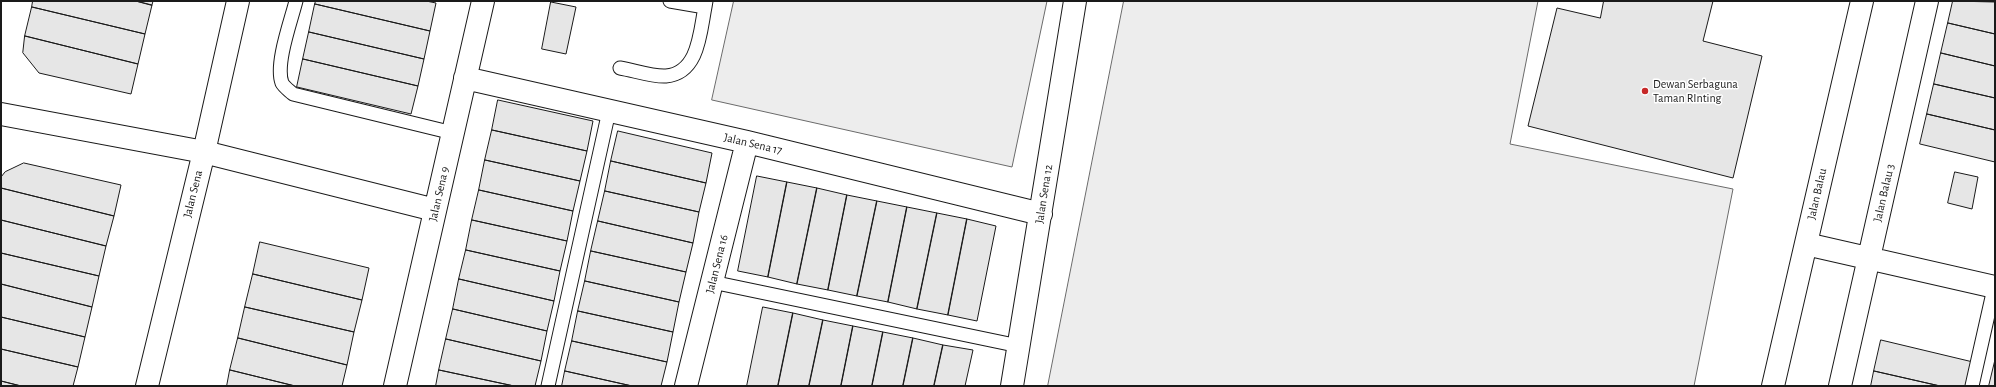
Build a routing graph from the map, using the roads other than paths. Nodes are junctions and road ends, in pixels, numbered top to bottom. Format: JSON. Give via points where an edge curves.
{"nodes":[{"id":1,"x":238,"y":1,"type":"edge"},
{"id":2,"x":296,"y":1,"type":"edge"},
{"id":3,"x":484,"y":1,"type":"edge"},
{"id":4,"x":670,"y":1,"type":"edge"},
{"id":5,"x":1075,"y":1,"type":"edge"},
{"id":6,"x":1862,"y":1,"type":"edge"},
{"id":7,"x":1927,"y":1,"type":"edge"},
{"id":8,"x":705,"y":4,"type":"edge"},
{"id":9,"x":620,"y":68,"type":"dead end"},
{"id":10,"x":465,"y":78,"type":"junction"},
{"id":11,"x":609,"y":111,"type":"junction"},
{"id":12,"x":1,"y":114,"type":"edge"},
{"id":13,"x":453,"y":133,"type":"junction"},
{"id":14,"x":747,"y":142,"type":"junction"},
{"id":15,"x":204,"y":152,"type":"junction"},
{"id":16,"x":435,"y":210,"type":"junction"},
{"id":17,"x":1041,"y":214,"type":"junction"},
{"id":18,"x":1806,"y":244,"type":"junction"},
{"id":19,"x":1869,"y":258,"type":"junction"},
{"id":20,"x":712,"y":282,"type":"junction"},
{"id":21,"x":1995,"y":286,"type":"edge"},
{"id":22,"x":1019,"y":346,"type":"junction"},
{"id":23,"x":147,"y":386,"type":"edge"},
{"id":24,"x":395,"y":386,"type":"edge"},
{"id":25,"x":548,"y":386,"type":"edge"},
{"id":26,"x":686,"y":386,"type":"edge"},
{"id":27,"x":1012,"y":386,"type":"edge"},
{"id":28,"x":1773,"y":386,"type":"edge"},
{"id":29,"x":1840,"y":386,"type":"edge"},
{"id":30,"x":1972,"y":386,"type":"edge"}],
"edges":[{"from":1,"to":15,"type":"street","name":"Jalan Sena"},
{"from":2,"to":13,"type":"lane","via":[[280,73],[283,84],[293,94]]},
{"from":3,"to":10,"type":"street","name":"Jalan Sena 9"},
{"from":4,"to":8,"type":"lane"},
{"from":5,"to":17,"type":"street","name":"Jalan Sena 12"},
{"from":6,"to":18,"type":"street","name":"Jalan Balau"},
{"from":7,"to":19,"type":"street","name":"Jalan Balau 3"},
{"from":8,"to":9,"type":"lane","via":[[695,54],[682,70],[666,76]]},
{"from":10,"to":11,"type":"street","name":"Jalan Sena 17"},
{"from":10,"to":13,"type":"street","name":"Jalan Sena 9"},
{"from":11,"to":14,"type":"street","name":"Jalan Sena 17"},
{"from":11,"to":25,"type":"lane"},
{"from":12,"to":15,"type":"street"},
{"from":13,"to":16,"type":"street","name":"Jalan Sena 9"},
{"from":14,"to":17,"type":"street","name":"Jalan Sena 17"},
{"from":14,"to":20,"type":"street","name":"Jalan Sena 16"},
{"from":15,"to":16,"type":"street"},
{"from":15,"to":23,"type":"street","name":"Jalan Sena"},
{"from":16,"to":24,"type":"street","name":"Jalan Sena 9"},
{"from":17,"to":22,"type":"street","name":"Jalan Sena 12"},
{"from":18,"to":19,"type":"street"},
{"from":18,"to":28,"type":"street","name":"Jalan Balau"},
{"from":19,"to":21,"type":"street"},
{"from":19,"to":29,"type":"street","name":"Jalan Balau 3"},
{"from":20,"to":22,"type":"lane"},
{"from":20,"to":26,"type":"street","name":"Jalan Sena 16"},
{"from":21,"to":30,"type":"lane"},
{"from":22,"to":27,"type":"street","name":"Jalan Sena 12"}]}
